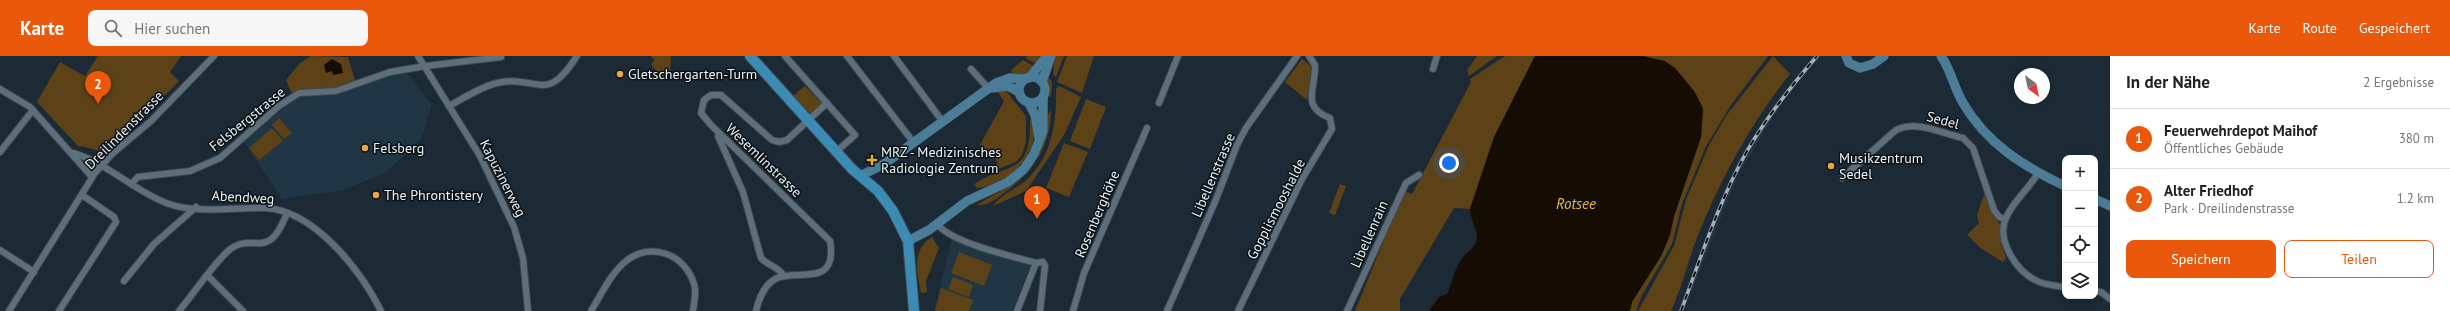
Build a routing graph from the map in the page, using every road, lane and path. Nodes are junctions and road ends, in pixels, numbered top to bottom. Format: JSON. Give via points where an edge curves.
{"nodes":[{"id":1,"x":214,"y":56,"type":"edge"},
{"id":2,"x":418,"y":56,"type":"edge"},
{"id":3,"x":577,"y":56,"type":"edge"},
{"id":4,"x":785,"y":56,"type":"edge"},
{"id":5,"x":847,"y":56,"type":"edge"},
{"id":6,"x":894,"y":56,"type":"edge"},
{"id":7,"x":1046,"y":56,"type":"edge"},
{"id":8,"x":1051,"y":56,"type":"edge"},
{"id":9,"x":1178,"y":56,"type":"edge"},
{"id":10,"x":1297,"y":56,"type":"edge"},
{"id":11,"x":1308,"y":56,"type":"edge"},
{"id":12,"x":1437,"y":56,"type":"edge"},
{"id":13,"x":1846,"y":56,"type":"edge"},
{"id":14,"x":1884,"y":56,"type":"edge"},
{"id":15,"x":1941,"y":56,"type":"edge"},
{"id":16,"x":501,"y":57,"type":"edge"},
{"id":17,"x":754,"y":57,"type":"edge"},
{"id":18,"x":426,"y":66,"type":"junction"},
{"id":19,"x":971,"y":69,"type":"dead end"},
{"id":20,"x":1433,"y":69,"type":"dead end"},
{"id":21,"x":1027,"y":79,"type":"junction"},
{"id":22,"x":1042,"y":82,"type":"junction"},
{"id":23,"x":0,"y":89,"type":"edge"},
{"id":24,"x":989,"y":89,"type":"junction"},
{"id":25,"x":1019,"y":92,"type":"junction"},
{"id":26,"x":1043,"y":98,"type":"junction"},
{"id":27,"x":827,"y":103,"type":"junction"},
{"id":28,"x":1029,"y":103,"type":"junction"},
{"id":29,"x":1159,"y":103,"type":"dead end"},
{"id":30,"x":449,"y":106,"type":"junction"},
{"id":31,"x":33,"y":110,"type":"junction"},
{"id":32,"x":808,"y":120,"type":"junction"},
{"id":33,"x":943,"y":122,"type":"junction"},
{"id":34,"x":1147,"y":128,"type":"dead end"},
{"id":35,"x":720,"y":134,"type":"junction"},
{"id":36,"x":1039,"y":139,"type":"junction"},
{"id":37,"x":911,"y":145,"type":"junction"},
{"id":38,"x":0,"y":152,"type":"edge"},
{"id":39,"x":836,"y":152,"type":"junction"},
{"id":40,"x":73,"y":153,"type":"junction"},
{"id":41,"x":102,"y":166,"type":"junction"},
{"id":42,"x":2038,"y":173,"type":"junction"},
{"id":43,"x":1419,"y":175,"type":"dead end"},
{"id":44,"x":860,"y":176,"type":"junction"},
{"id":45,"x":92,"y":177,"type":"junction"},
{"id":46,"x":1842,"y":178,"type":"dead end"},
{"id":47,"x":131,"y":184,"type":"junction"},
{"id":48,"x":2062,"y":185,"type":"edge"},
{"id":49,"x":82,"y":195,"type":"junction"},
{"id":50,"x":2098,"y":200,"type":"edge"},
{"id":51,"x":2110,"y":206,"type":"edge"},
{"id":52,"x":196,"y":208,"type":"junction"},
{"id":53,"x":287,"y":213,"type":"junction"},
{"id":54,"x":2005,"y":220,"type":"junction"},
{"id":55,"x":937,"y":224,"type":"junction"},
{"id":56,"x":908,"y":241,"type":"junction"},
{"id":57,"x":0,"y":250,"type":"edge"},
{"id":58,"x":1036,"y":263,"type":"junction"},
{"id":59,"x":34,"y":272,"type":"junction"},
{"id":60,"x":208,"y":276,"type":"junction"},
{"id":61,"x":784,"y":276,"type":"junction"},
{"id":62,"x":124,"y":281,"type":"dead end"},
{"id":63,"x":2062,"y":287,"type":"edge"},
{"id":64,"x":2098,"y":292,"type":"edge"},
{"id":65,"x":2110,"y":299,"type":"edge"},
{"id":66,"x":9,"y":311,"type":"edge"},
{"id":67,"x":59,"y":311,"type":"edge"},
{"id":68,"x":179,"y":311,"type":"edge"},
{"id":69,"x":243,"y":311,"type":"edge"},
{"id":70,"x":382,"y":311,"type":"edge"},
{"id":71,"x":528,"y":311,"type":"edge"},
{"id":72,"x":590,"y":311,"type":"edge"},
{"id":73,"x":693,"y":311,"type":"edge"},
{"id":74,"x":756,"y":311,"type":"edge"},
{"id":75,"x":914,"y":311,"type":"edge"},
{"id":76,"x":1017,"y":311,"type":"edge"},
{"id":77,"x":1040,"y":311,"type":"edge"},
{"id":78,"x":1073,"y":311,"type":"edge"},
{"id":79,"x":1166,"y":311,"type":"edge"},
{"id":80,"x":1238,"y":311,"type":"edge"},
{"id":81,"x":1347,"y":311,"type":"edge"}],
"edges":[{"from":1,"to":41,"type":"street","name":"Dreilindenstrasse","via":[[151,121]]},
{"from":2,"to":18,"type":"street","name":"Kapuzinerweg"},
{"from":3,"to":30,"type":"street","via":[[565,74],[553,83],[496,83]]},
{"from":4,"to":27,"type":"street"},
{"from":5,"to":37,"type":"street"},
{"from":6,"to":33,"type":"street"},
{"from":7,"to":21,"type":"main road"},
{"from":8,"to":22,"type":"main road"},
{"from":9,"to":29,"type":"street"},
{"from":10,"to":79,"type":"street","name":"Libellenstrasse","via":[[1246,128],[1237,145],[1215,202]]},
{"from":11,"to":80,"type":"street","name":"Gopplismooshalde","via":[[1315,65],[1311,100],[1317,112],[1330,118],[1330,134],[1302,179]]},
{"from":12,"to":20,"type":"street"},
{"from":13,"to":14,"type":"main road","via":[[1849,63],[1860,68],[1873,64]]},
{"from":15,"to":42,"type":"main road","via":[[1960,96],[1979,127],[2006,153]]},
{"from":16,"to":18,"type":"street"},
{"from":17,"to":32,"type":"main road"},
{"from":18,"to":30,"type":"street","name":"Kapuzinerweg"},
{"from":18,"to":47,"type":"street","name":"Felsbergstrasse","via":[[390,72],[336,91],[299,93],[279,106],[220,158],[190,171],[138,177]]},
{"from":19,"to":24,"type":"street"},
{"from":21,"to":22,"type":"main road","via":[[1037,78]]},
{"from":21,"to":24,"type":"main road","via":[[1006,79]]},
{"from":21,"to":25,"type":"main road","via":[[1020,84]]},
{"from":22,"to":26,"type":"main road","via":[[1045,89]]},
{"from":23,"to":31,"type":"street","name":"Abendweg","via":[[20,99]]},
{"from":24,"to":25,"type":"main road","via":[[1008,86]]},
{"from":24,"to":33,"type":"main road"},
{"from":25,"to":28,"type":"main road","via":[[1021,98]]},
{"from":26,"to":28,"type":"main road"},
{"from":26,"to":36,"type":"main road","via":[[1043,131]]},
{"from":27,"to":32,"type":"street"},
{"from":27,"to":39,"type":"street","via":[[855,135]]},
{"from":28,"to":36,"type":"main road","via":[[1035,115]]},
{"from":30,"to":71,"type":"street","name":"Kapuzinerweg","via":[[480,156],[514,227],[524,264]]},
{"from":31,"to":38,"type":"street"},
{"from":31,"to":40,"type":"street","name":"Abendweg"},
{"from":32,"to":35,"type":"street","name":"Wesemlinstrasse","via":[[787,140],[779,142],[772,140],[726,97],[716,94],[704,100],[701,113]]},
{"from":32,"to":39,"type":"main road"},
{"from":33,"to":37,"type":"main road"},
{"from":34,"to":78,"type":"street","name":"Rosenberghöhe","via":[[1084,273]]},
{"from":35,"to":61,"type":"street","via":[[718,136],[743,192],[761,258],[766,264],[780,270]]},
{"from":35,"to":61,"type":"street","name":"Wesemlinstrasse","via":[[830,241],[830,257],[823,270],[809,276]]},
{"from":36,"to":55,"type":"main road","via":[[1031,160],[1013,179],[968,201]]},
{"from":37,"to":44,"type":"main road","via":[[874,170]]},
{"from":39,"to":44,"type":"main road"},
{"from":40,"to":41,"type":"street","name":"Abendweg"},
{"from":40,"to":45,"type":"street","name":"Abendweg","via":[[79,165]]},
{"from":41,"to":45,"type":"street","name":"Dreilindenstrasse"},
{"from":41,"to":47,"type":"street","name":"Abendweg"},
{"from":42,"to":48,"type":"main road"},
{"from":42,"to":54,"type":"street"},
{"from":43,"to":81,"type":"street","name":"Libellenrain","via":[[1406,182]]},
{"from":44,"to":56,"type":"main road","via":[[878,191],[902,226]]},
{"from":45,"to":49,"type":"street","name":"Dreilindenstrasse"},
{"from":46,"to":54,"type":"street","name":"Sedel","via":[[1896,130],[1916,125],[1969,142],[1994,210]]},
{"from":47,"to":52,"type":"street","name":"Abendweg","via":[[171,204]]},
{"from":49,"to":59,"type":"street","name":"Dreilindenstrasse"},
{"from":49,"to":67,"type":"street","via":[[114,217],[116,222]]},
{"from":50,"to":51,"type":"main road"},
{"from":52,"to":53,"type":"street","name":"Abendweg","via":[[266,208]]},
{"from":52,"to":62,"type":"street","via":[[154,244]]},
{"from":53,"to":60,"type":"street","via":[[275,237],[269,241],[234,247]]},
{"from":53,"to":70,"type":"street","name":"Abendweg","via":[[315,229],[343,256],[374,296]]},
{"from":54,"to":63,"type":"street","via":[[2006,244],[2016,265],[2038,282]]},
{"from":55,"to":56,"type":"main road","via":[[920,237]]},
{"from":55,"to":58,"type":"street","via":[[948,234]]},
{"from":56,"to":75,"type":"main road"},
{"from":57,"to":59,"type":"street"},
{"from":58,"to":76,"type":"street"},
{"from":58,"to":77,"type":"street","via":[[1043,262],[1045,266]]},
{"from":59,"to":66,"type":"street","name":"Dreilindenstrasse"},
{"from":60,"to":68,"type":"street"},
{"from":60,"to":69,"type":"street"},
{"from":61,"to":74,"type":"street","via":[[771,282],[763,292]]},
{"from":64,"to":65,"type":"street"},
{"from":72,"to":73,"type":"street","via":[[625,261],[654,250],[676,257],[690,274],[695,285]]}]}
